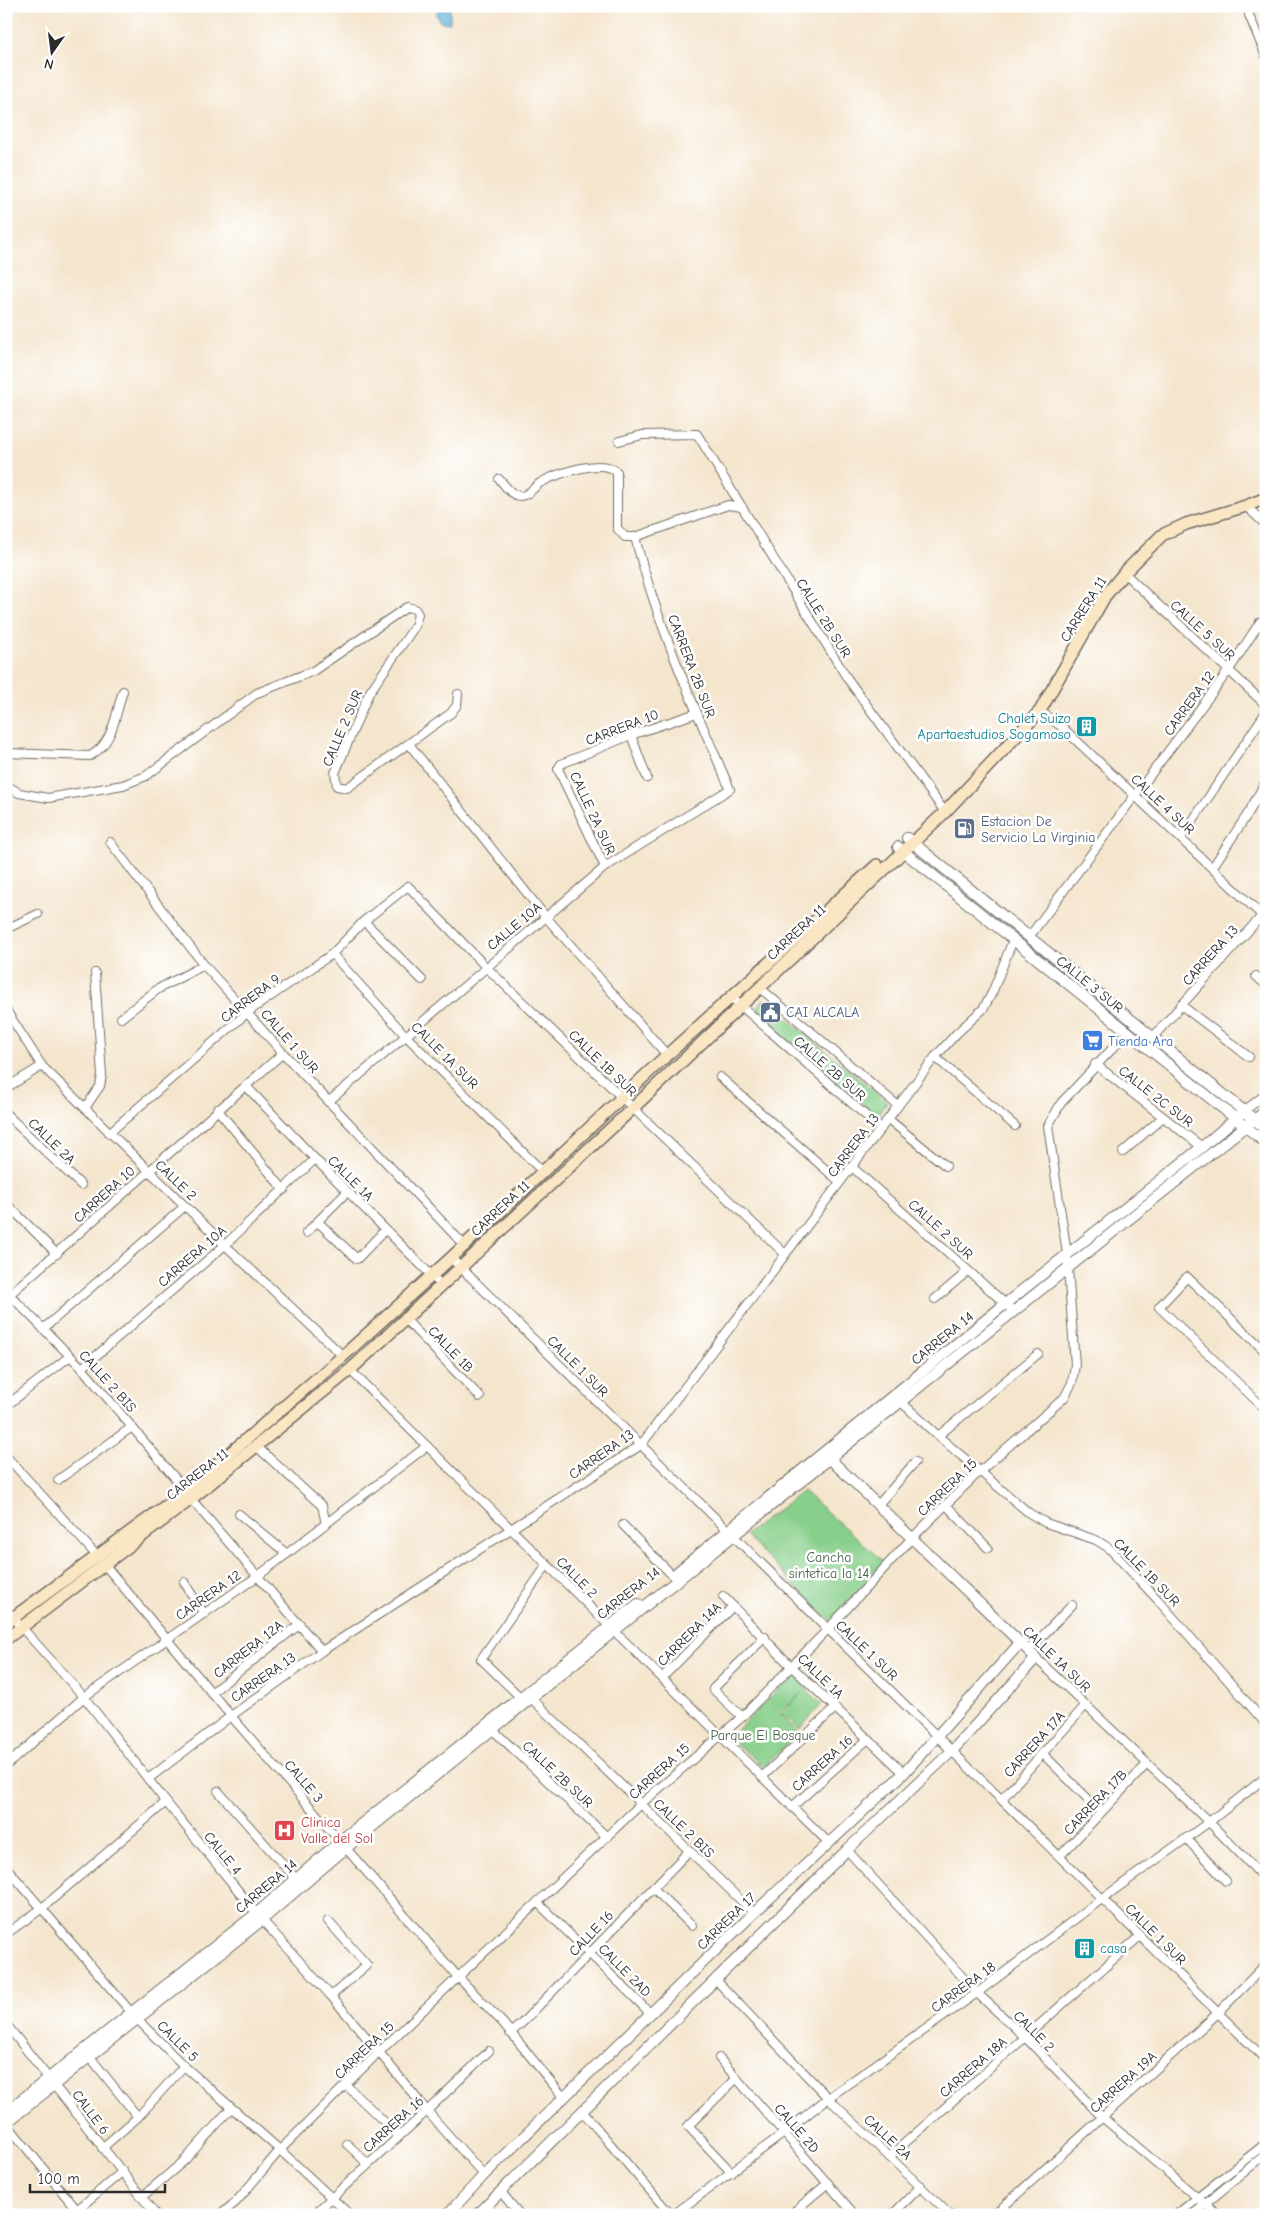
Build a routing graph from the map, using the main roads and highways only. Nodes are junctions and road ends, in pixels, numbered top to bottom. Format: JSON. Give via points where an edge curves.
{"nodes":[{"id":1,"x":1266,"y":498,"type":"edge"},
{"id":2,"x":900,"y":849,"type":"junction"},
{"id":3,"x":189,"y":1495,"type":"junction"},
{"id":4,"x":101,"y":1561,"type":"junction"},
{"id":5,"x":8,"y":1617,"type":"edge"},
{"id":6,"x":6,"y":1639,"type":"edge"}],
"edges":[{"from":1,"to":2,"type":"main road","name":"CARRERA 11","via":[[1162,535],[1105,596],[1040,711]]},
{"from":2,"to":3,"type":"main road","name":"CARRERA 11","via":[[667,1055],[451,1258]]},
{"from":2,"to":3,"type":"main road","name":"CARRERA 11","via":[[633,1108],[350,1370]]},
{"from":3,"to":4,"type":"main road","name":"CARRERA 11"},
{"from":4,"to":5,"type":"main road","name":"CARRERA 11"},
{"from":4,"to":6,"type":"main road","name":"CARRERA 11"}]}
